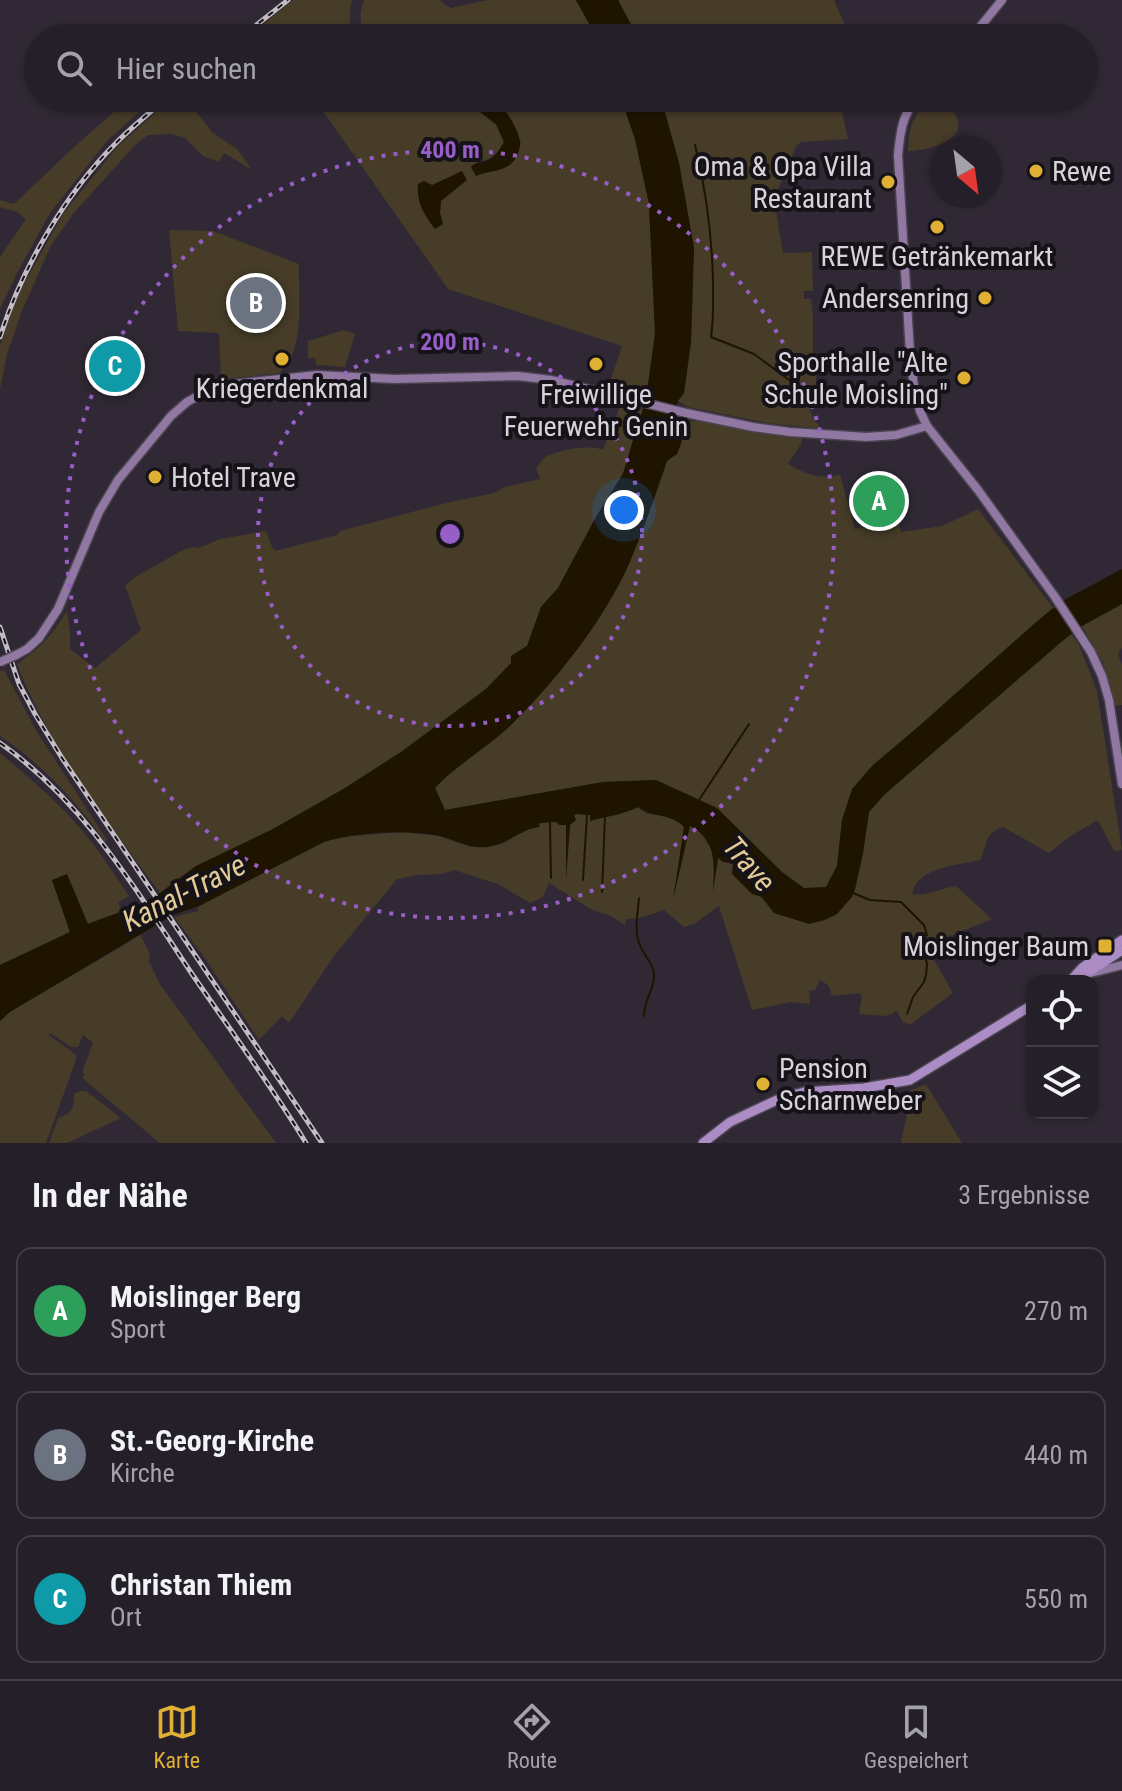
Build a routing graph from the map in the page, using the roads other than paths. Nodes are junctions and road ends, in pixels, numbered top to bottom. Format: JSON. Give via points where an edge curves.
{"nodes":[{"id":1,"x":1002,"y":0,"type":"edge"},
{"id":2,"x":982,"y":24,"type":"edge"},
{"id":3,"x":908,"y":112,"type":"edge"},
{"id":4,"x":927,"y":426,"type":"junction"},
{"id":5,"x":0,"y":662,"type":"edge"},
{"id":6,"x":1122,"y":784,"type":"edge"},
{"id":7,"x":1122,"y":940,"type":"edge"},
{"id":8,"x":1122,"y":950,"type":"edge"},
{"id":9,"x":1122,"y":965,"type":"edge"},
{"id":10,"x":1086,"y":974,"type":"joint"},
{"id":11,"x":1075,"y":975,"type":"edge"},
{"id":12,"x":1026,"y":1009,"type":"edge"},
{"id":13,"x":703,"y":1143,"type":"edge"}],
"edges":[{"from":1,"to":2,"type":"main road"},
{"from":3,"to":4,"type":"main road","via":[[898,155],[910,353],[916,399]]},
{"from":4,"to":5,"type":"main road","bridge":true,"via":[[879,437],[753,427],[541,378],[509,376],[317,375],[230,384],[187,402],[118,480],[58,609],[39,638]]},
{"from":4,"to":6,"type":"main road","via":[[1055,597],[1098,666]]},
{"from":7,"to":11,"type":"main road"},
{"from":8,"to":10,"type":"main road"},
{"from":9,"to":10,"type":"main road"},
{"from":12,"to":13,"type":"main road","via":[[910,1080],[781,1098],[730,1122]]}]}
